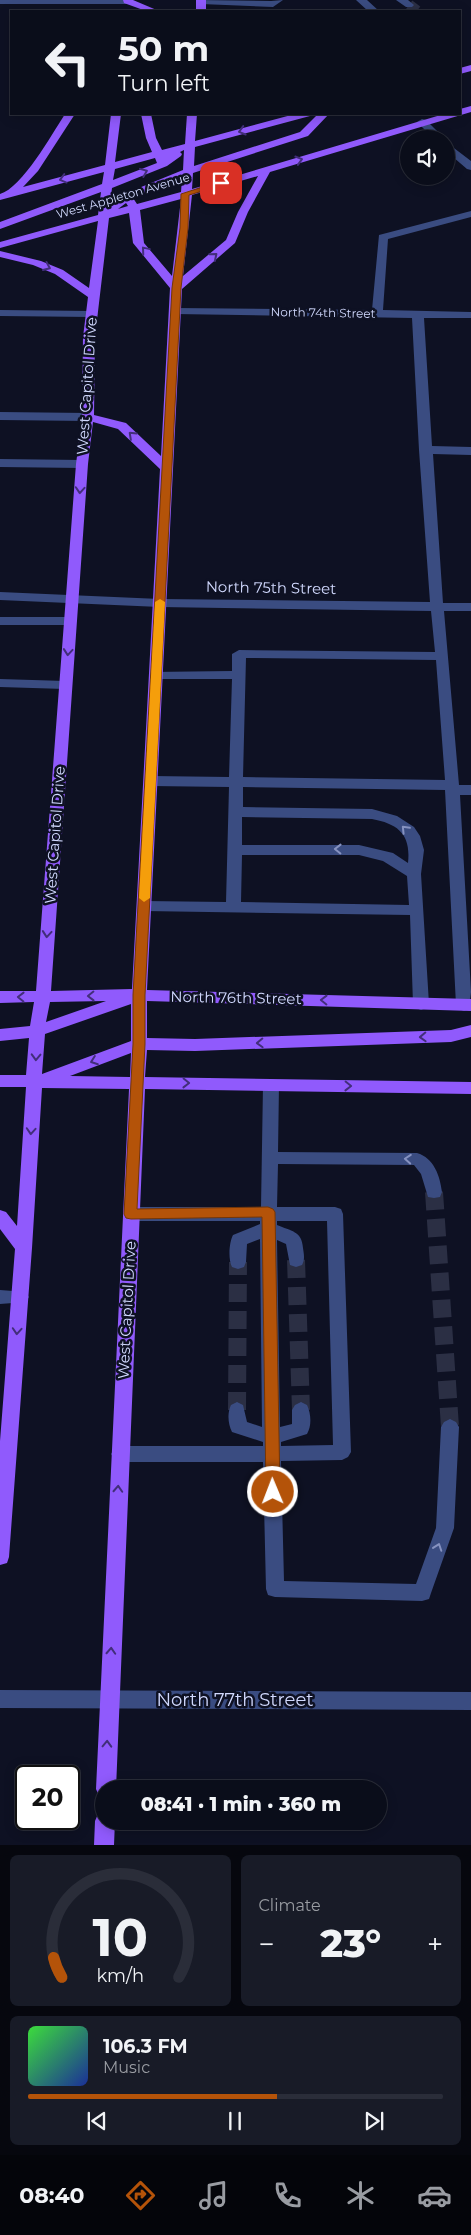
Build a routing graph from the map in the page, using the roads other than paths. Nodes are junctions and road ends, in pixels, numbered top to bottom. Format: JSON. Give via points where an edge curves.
{"nodes":[{"id":1,"x":361,"y":0,"type":"edge"},
{"id":2,"x":0,"y":1,"type":"edge"},
{"id":3,"x":200,"y":3,"type":"edge"},
{"id":4,"x":127,"y":4,"type":"edge"},
{"id":5,"x":275,"y":5,"type":"edge"},
{"id":6,"x":150,"y":10,"type":"edge"},
{"id":7,"x":373,"y":10,"type":"edge"},
{"id":8,"x":69,"y":115,"type":"edge"},
{"id":9,"x":116,"y":115,"type":"edge"},
{"id":10,"x":146,"y":115,"type":"edge"},
{"id":11,"x":192,"y":115,"type":"edge"},
{"id":12,"x":300,"y":115,"type":"edge"},
{"id":13,"x":323,"y":115,"type":"edge"},
{"id":14,"x":450,"y":115,"type":"edge"},
{"id":15,"x":422,"y":122,"type":"junction"},
{"id":16,"x":430,"y":130,"type":"edge"},
{"id":17,"x":189,"y":146,"type":"junction"},
{"id":18,"x":455,"y":153,"type":"edge"},
{"id":19,"x":160,"y":160,"type":"junction"},
{"id":20,"x":110,"y":167,"type":"junction"},
{"id":21,"x":471,"y":167,"type":"edge"},
{"id":22,"x":266,"y":170,"type":"junction"},
{"id":23,"x":187,"y":172,"type":"junction"},
{"id":24,"x":172,"y":178,"type":"junction"},
{"id":25,"x":120,"y":181,"type":"junction"},
{"id":26,"x":108,"y":186,"type":"junction"},
{"id":27,"x":12,"y":194,"type":"junction"},
{"id":28,"x":185,"y":194,"type":"junction"},
{"id":29,"x":128,"y":196,"type":"junction"},
{"id":30,"x":0,"y":197,"type":"edge"},
{"id":31,"x":134,"y":207,"type":"junction"},
{"id":32,"x":471,"y":214,"type":"edge"},
{"id":33,"x":103,"y":216,"type":"junction"},
{"id":34,"x":0,"y":226,"type":"edge"},
{"id":35,"x":0,"y":245,"type":"edge"},
{"id":36,"x":0,"y":254,"type":"edge"},
{"id":37,"x":176,"y":288,"type":"junction"},
{"id":38,"x":94,"y":296,"type":"junction"},
{"id":39,"x":175,"y":311,"type":"junction"},
{"id":40,"x":0,"y":313,"type":"edge"},
{"id":41,"x":92,"y":314,"type":"junction"},
{"id":42,"x":377,"y":314,"type":"junction"},
{"id":43,"x":418,"y":314,"type":"junction"},
{"id":44,"x":471,"y":315,"type":"edge"},
{"id":45,"x":0,"y":416,"type":"edge"},
{"id":46,"x":88,"y":417,"type":"junction"},
{"id":47,"x":425,"y":450,"type":"junction"},
{"id":48,"x":471,"y":451,"type":"edge"},
{"id":49,"x":0,"y":463,"type":"edge"},
{"id":50,"x":82,"y":464,"type":"junction"},
{"id":51,"x":167,"y":468,"type":"junction"},
{"id":52,"x":0,"y":596,"type":"edge"},
{"id":53,"x":71,"y":600,"type":"junction"},
{"id":54,"x":160,"y":603,"type":"junction"},
{"id":55,"x":436,"y":607,"type":"junction"},
{"id":56,"x":471,"y":607,"type":"edge"},
{"id":57,"x":0,"y":621,"type":"edge"},
{"id":58,"x":70,"y":621,"type":"junction"},
{"id":59,"x":442,"y":656,"type":"junction"},
{"id":60,"x":156,"y":675,"type":"junction"},
{"id":61,"x":239,"y":675,"type":"junction"},
{"id":62,"x":0,"y":683,"type":"edge"},
{"id":63,"x":65,"y":685,"type":"junction"},
{"id":64,"x":151,"y":781,"type":"junction"},
{"id":65,"x":236,"y":782,"type":"junction"},
{"id":66,"x":453,"y":788,"type":"junction"},
{"id":67,"x":471,"y":790,"type":"edge"},
{"id":68,"x":235,"y":812,"type":"junction"},
{"id":69,"x":234,"y":850,"type":"junction"},
{"id":70,"x":414,"y":874,"type":"junction"},
{"id":71,"x":144,"y":906,"type":"junction"},
{"id":72,"x":233,"y":907,"type":"junction"},
{"id":73,"x":417,"y":910,"type":"junction"},
{"id":74,"x":139,"y":995,"type":"junction"},
{"id":75,"x":0,"y":997,"type":"edge"},
{"id":76,"x":43,"y":997,"type":"junction"},
{"id":77,"x":421,"y":1004,"type":"junction"},
{"id":78,"x":468,"y":1005,"type":"edge"},
{"id":79,"x":37,"y":1031,"type":"junction"},
{"id":80,"x":471,"y":1031,"type":"edge"},
{"id":81,"x":0,"y":1035,"type":"edge"},
{"id":82,"x":139,"y":1044,"type":"junction"},
{"id":83,"x":0,"y":1081,"type":"edge"},
{"id":84,"x":35,"y":1082,"type":"junction"},
{"id":85,"x":137,"y":1082,"type":"junction"},
{"id":86,"x":270,"y":1085,"type":"junction"},
{"id":87,"x":471,"y":1088,"type":"edge"},
{"id":88,"x":269,"y":1158,"type":"junction"},
{"id":89,"x":434,"y":1192,"type":"tunnel mouth"},
{"id":90,"x":131,"y":1214,"type":"junction"},
{"id":91,"x":0,"y":1217,"type":"edge"},
{"id":92,"x":268,"y":1220,"type":"junction"},
{"id":93,"x":24,"y":1248,"type":"junction"},
{"id":94,"x":296,"y":1260,"type":"tunnel mouth"},
{"id":95,"x":238,"y":1262,"type":"tunnel mouth"},
{"id":96,"x":0,"y":1297,"type":"edge"},
{"id":97,"x":20,"y":1297,"type":"junction"},
{"id":98,"x":237,"y":1410,"type":"tunnel mouth"},
{"id":99,"x":301,"y":1410,"type":"tunnel mouth"},
{"id":100,"x":450,"y":1427,"type":"tunnel mouth"},
{"id":101,"x":272,"y":1445,"type":"junction"},
{"id":102,"x":120,"y":1454,"type":"junction"},
{"id":103,"x":0,"y":1557,"type":"edge"},
{"id":104,"x":0,"y":1699,"type":"edge"},
{"id":105,"x":109,"y":1700,"type":"junction"},
{"id":106,"x":471,"y":1701,"type":"edge"},
{"id":107,"x":106,"y":1780,"type":"edge"},
{"id":108,"x":105,"y":1830,"type":"edge"},
{"id":109,"x":104,"y":1845,"type":"edge"}],
"edges":[{"from":1,"to":7,"type":"street"},
{"from":2,"to":4,"type":"street"},
{"from":3,"to":5,"type":"street"},
{"from":4,"to":6,"type":"main road"},
{"from":8,"to":27,"type":"main road","via":[[34,168]]},
{"from":9,"to":20,"type":"main road","name":"West Capitol Drive"},
{"from":10,"to":19,"type":"main road"},
{"from":11,"to":17,"type":"main road","name":"West Capitol Drive"},
{"from":12,"to":17,"type":"main road","one_way":true},
{"from":13,"to":23,"type":"main road","via":[[304,134]]},
{"from":14,"to":15,"type":"main road","name":"West Appleton Avenue"},
{"from":15,"to":16,"type":"street"},
{"from":22,"to":15,"type":"main road","name":"West Appleton Avenue","one_way":true},
{"from":17,"to":19,"type":"main road"},
{"from":17,"to":23,"type":"main road","name":"West Capitol Drive"},
{"from":18,"to":21,"type":"street"},
{"from":19,"to":20,"type":"main road"},
{"from":19,"to":24,"type":"main road"},
{"from":25,"to":19,"type":"main road","one_way":true},
{"from":20,"to":25,"type":"main road"},
{"from":20,"to":26,"type":"main road","name":"West Capitol Drive"},
{"from":20,"to":27,"type":"main road","one_way":true},
{"from":22,"to":28,"type":"main road","name":"West Appleton Avenue"},
{"from":37,"to":22,"type":"main road","one_way":true,"via":[[231,241]]},
{"from":23,"to":24,"type":"main road"},
{"from":23,"to":28,"type":"main road","name":"West Capitol Drive"},
{"from":24,"to":28,"type":"main road"},
{"from":24,"to":29,"type":"main road"},
{"from":25,"to":26,"type":"main road"},
{"from":25,"to":29,"type":"main road"},
{"from":26,"to":33,"type":"main road","name":"West Capitol Drive"},
{"from":26,"to":34,"type":"main road"},
{"from":27,"to":30,"type":"main road"},
{"from":28,"to":31,"type":"main road","name":"West Appleton Avenue"},
{"from":28,"to":37,"type":"main road","name":"West Capitol Drive"},
{"from":29,"to":31,"type":"main road"},
{"from":29,"to":33,"type":"main road"},
{"from":31,"to":33,"type":"main road","name":"West Appleton Avenue"},
{"from":37,"to":31,"type":"main road","one_way":true,"via":[[139,243]]},
{"from":32,"to":42,"type":"street","via":[[383,238]]},
{"from":33,"to":35,"type":"main road","name":"West Appleton Avenue"},
{"from":33,"to":38,"type":"main road","name":"West Capitol Drive"},
{"from":36,"to":38,"type":"main road","one_way":true,"via":[[37,262],[59,272]]},
{"from":37,"to":39,"type":"main road","name":"West Capitol Drive"},
{"from":38,"to":41,"type":"main road","name":"West Capitol Drive"},
{"from":39,"to":42,"type":"street","name":"North 74th Street"},
{"from":39,"to":51,"type":"main road","name":"West Capitol Drive"},
{"from":40,"to":41,"type":"street"},
{"from":41,"to":46,"type":"main road","name":"West Capitol Drive"},
{"from":42,"to":43,"type":"street","name":"North 74th Street"},
{"from":43,"to":44,"type":"street","name":"North 74th Street"},
{"from":43,"to":47,"type":"street"},
{"from":45,"to":46,"type":"street"},
{"from":46,"to":50,"type":"main road","name":"West Capitol Drive"},
{"from":51,"to":46,"type":"main road","one_way":true,"via":[[122,426]]},
{"from":47,"to":48,"type":"street"},
{"from":47,"to":55,"type":"street"},
{"from":49,"to":50,"type":"street"},
{"from":50,"to":53,"type":"main road","name":"West Capitol Drive","one_way":true},
{"from":51,"to":54,"type":"main road","name":"West Capitol Drive"},
{"from":52,"to":53,"type":"street","name":"North 75th Street"},
{"from":53,"to":54,"type":"street","name":"North 75th Street"},
{"from":53,"to":58,"type":"main road","name":"West Capitol Drive"},
{"from":54,"to":55,"type":"street","name":"North 75th Street"},
{"from":54,"to":60,"type":"main road","name":"West Capitol Drive"},
{"from":55,"to":56,"type":"street","name":"North 75th Street"},
{"from":55,"to":59,"type":"street"},
{"from":57,"to":58,"type":"street"},
{"from":58,"to":63,"type":"main road","name":"West Capitol Drive","one_way":true},
{"from":59,"to":61,"type":"street","via":[[239,654]]},
{"from":59,"to":66,"type":"street"},
{"from":60,"to":61,"type":"street"},
{"from":60,"to":64,"type":"main road","name":"West Capitol Drive"},
{"from":61,"to":65,"type":"street"},
{"from":62,"to":63,"type":"street"},
{"from":63,"to":76,"type":"main road","name":"West Capitol Drive","one_way":true},
{"from":64,"to":65,"type":"street"},
{"from":64,"to":71,"type":"main road","name":"West Capitol Drive"},
{"from":65,"to":66,"type":"street"},
{"from":65,"to":68,"type":"street"},
{"from":66,"to":67,"type":"street"},
{"from":66,"to":78,"type":"street"},
{"from":68,"to":69,"type":"street"},
{"from":70,"to":68,"type":"street","one_way":true,"via":[[416,843],[408,830],[392,817]]},
{"from":70,"to":69,"type":"street","one_way":true,"via":[[388,857],[359,850]]},
{"from":69,"to":72,"type":"street"},
{"from":70,"to":73,"type":"street"},
{"from":71,"to":72,"type":"street"},
{"from":71,"to":74,"type":"main road","name":"West Capitol Drive"},
{"from":72,"to":73,"type":"street"},
{"from":73,"to":77,"type":"street"},
{"from":74,"to":76,"type":"main road","name":"North 76th Street","one_way":true},
{"from":77,"to":74,"type":"main road","name":"North 76th Street","one_way":true},
{"from":74,"to":79,"type":"main road"},
{"from":74,"to":82,"type":"main road","name":"West Capitol Drive"},
{"from":76,"to":75,"type":"main road","name":"North 76th Street","one_way":true},
{"from":76,"to":79,"type":"main road","name":"West Capitol Drive"},
{"from":77,"to":78,"type":"main road","name":"North 76th Street"},
{"from":79,"to":81,"type":"main road"},
{"from":79,"to":84,"type":"main road","name":"West Capitol Drive","one_way":true},
{"from":80,"to":82,"type":"main road","one_way":true,"via":[[451,1036],[195,1046]]},
{"from":82,"to":84,"type":"main road","one_way":true},
{"from":82,"to":85,"type":"main road","name":"West Capitol Drive"},
{"from":83,"to":84,"type":"main road"},
{"from":84,"to":85,"type":"main road"},
{"from":84,"to":93,"type":"main road","name":"West Capitol Drive","one_way":true},
{"from":85,"to":86,"type":"main road","one_way":true},
{"from":85,"to":90,"type":"main road","name":"West Capitol Drive"},
{"from":86,"to":87,"type":"main road","one_way":true},
{"from":86,"to":88,"type":"street"},
{"from":89,"to":88,"type":"street","one_way":true,"via":[[432,1178],[417,1159]]},
{"from":88,"to":92,"type":"street"},
{"from":90,"to":92,"type":"street"},
{"from":90,"to":102,"type":"main road","name":"West Capitol Drive"},
{"from":91,"to":93,"type":"main road"},
{"from":92,"to":94,"type":"street","via":[[294,1240]]},
{"from":92,"to":95,"type":"street","via":[[239,1240]]},
{"from":92,"to":101,"type":"street"},
{"from":92,"to":101,"type":"street","via":[[335,1214],[342,1452]]},
{"from":93,"to":97,"type":"main road","name":"West Capitol Drive"},
{"from":96,"to":97,"type":"street"},
{"from":97,"to":103,"type":"main road","name":"West Capitol Drive","one_way":true},
{"from":98,"to":101,"type":"street","via":[[238,1427]]},
{"from":99,"to":101,"type":"street","via":[[301,1429]]},
{"from":101,"to":100,"type":"street","one_way":true,"via":[[275,1589],[422,1593],[445,1528]]},
{"from":101,"to":102,"type":"street"},
{"from":105,"to":102,"type":"main road","name":"West Capitol Drive","one_way":true},
{"from":104,"to":105,"type":"street","name":"North 77th Street"},
{"from":105,"to":106,"type":"street","name":"North 77th Street"},
{"from":107,"to":105,"type":"main road","name":"West Capitol Drive","one_way":true},
{"from":108,"to":109,"type":"main road"}]}
